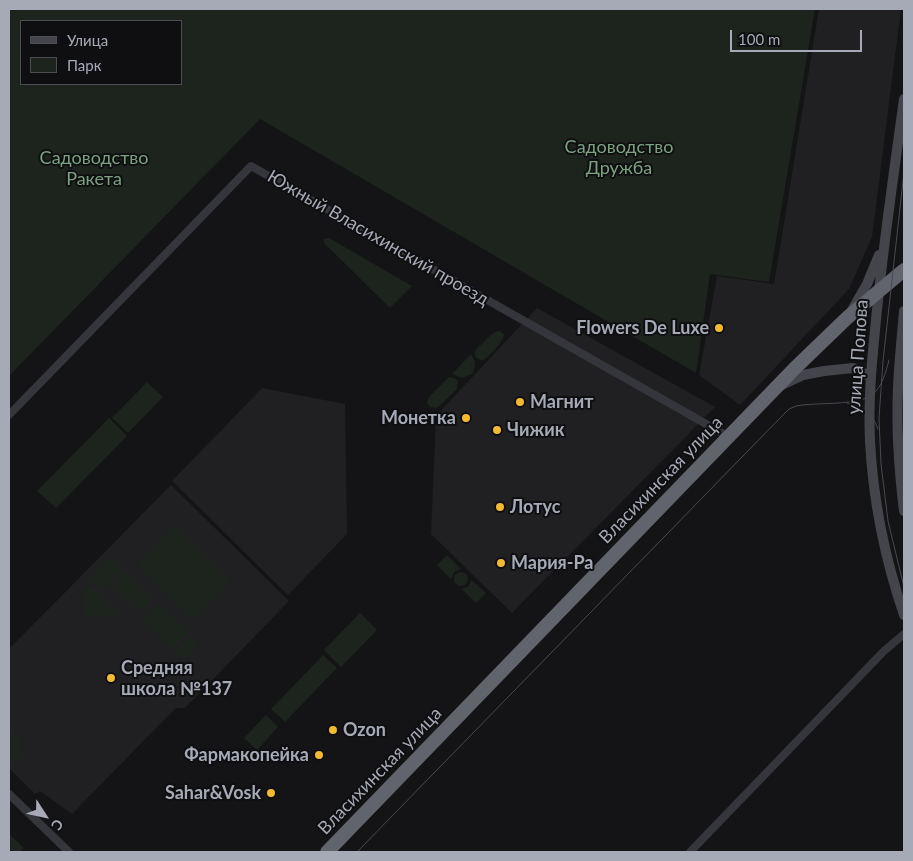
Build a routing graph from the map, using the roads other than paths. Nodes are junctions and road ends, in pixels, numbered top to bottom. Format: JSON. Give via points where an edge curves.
{"nodes":[{"id":1,"x":904,"y":99,"type":"edge"},
{"id":2,"x":886,"y":233,"type":"junction"},
{"id":3,"x":904,"y":270,"type":"edge"},
{"id":4,"x":879,"y":290,"type":"junction"},
{"id":5,"x":904,"y":311,"type":"edge"},
{"id":6,"x":848,"y":317,"type":"junction"},
{"id":7,"x":904,"y":320,"type":"edge"},
{"id":8,"x":871,"y":377,"type":"junction"},
{"id":9,"x":775,"y":389,"type":"junction"},
{"id":10,"x":9,"y":415,"type":"edge"},
{"id":11,"x":729,"y":437,"type":"junction"},
{"id":12,"x":904,"y":511,"type":"edge"},
{"id":13,"x":904,"y":615,"type":"edge"},
{"id":14,"x":904,"y":634,"type":"edge"},
{"id":15,"x":9,"y":794,"type":"edge"},
{"id":16,"x":69,"y":852,"type":"edge"},
{"id":17,"x":326,"y":852,"type":"edge"},
{"id":18,"x":690,"y":852,"type":"edge"}],
"edges":[{"from":1,"to":2,"type":"main road","name":"улица Попова"},
{"from":2,"to":4,"type":"main road","name":"улица Попова"},
{"from":2,"to":6,"type":"main road","via":[[876,266]]},
{"from":3,"to":4,"type":"highway","name":"Власихинская улица"},
{"from":4,"to":6,"type":"highway","name":"Власихинская улица"},
{"from":4,"to":8,"type":"main road","name":"улица Попова"},
{"from":5,"to":7,"type":"main road"},
{"from":6,"to":9,"type":"highway","name":"Власихинская улица"},
{"from":7,"to":12,"type":"main road","via":[[898,424]]},
{"from":8,"to":9,"type":"main road","via":[[853,368],[824,370],[802,375]]},
{"from":8,"to":13,"type":"main road","name":"улица Попова","via":[[870,441],[875,493],[894,586]]},
{"from":9,"to":11,"type":"highway","name":"Власихинская улица"},
{"from":10,"to":11,"type":"street","name":"Южный Власихинский проезд","via":[[251,166]]},
{"from":11,"to":17,"type":"highway","name":"Власихинская улица"},
{"from":14,"to":18,"type":"street"},
{"from":15,"to":16,"type":"street"}]}
